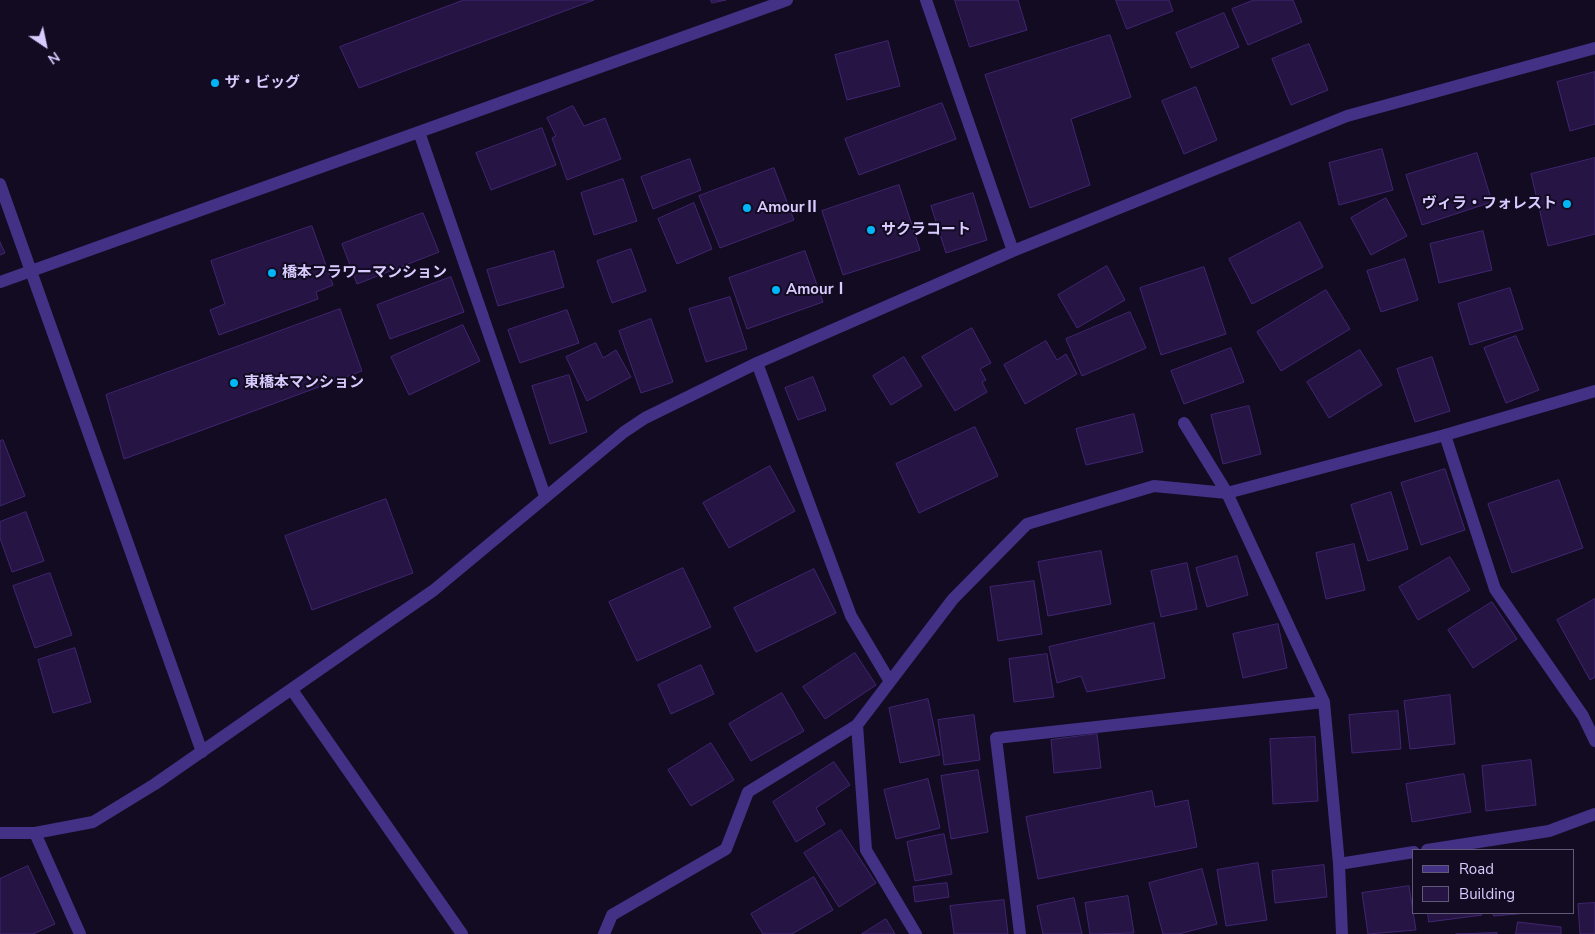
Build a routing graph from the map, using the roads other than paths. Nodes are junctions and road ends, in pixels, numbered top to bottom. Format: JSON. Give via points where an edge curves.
{"nodes":[{"id":1,"x":787,"y":0,"type":"edge"},
{"id":2,"x":926,"y":0,"type":"edge"},
{"id":3,"x":1595,"y":48,"type":"edge"},
{"id":4,"x":419,"y":132,"type":"junction"},
{"id":5,"x":0,"y":184,"type":"edge"},
{"id":6,"x":1013,"y":251,"type":"junction"},
{"id":7,"x":31,"y":270,"type":"junction"},
{"id":8,"x":0,"y":282,"type":"edge"},
{"id":9,"x":757,"y":363,"type":"junction"},
{"id":10,"x":1595,"y":390,"type":"edge"},
{"id":11,"x":1184,"y":422,"type":"dead end"},
{"id":12,"x":1444,"y":435,"type":"junction"},
{"id":13,"x":1227,"y":493,"type":"junction"},
{"id":14,"x":545,"y":496,"type":"junction"},
{"id":15,"x":889,"y":680,"type":"junction"},
{"id":16,"x":292,"y":690,"type":"junction"},
{"id":17,"x":1324,"y":702,"type":"junction"},
{"id":18,"x":857,"y":724,"type":"junction"},
{"id":19,"x":1595,"y":741,"type":"edge"},
{"id":20,"x":202,"y":752,"type":"junction"},
{"id":21,"x":1595,"y":814,"type":"edge"},
{"id":22,"x":0,"y":833,"type":"edge"},
{"id":23,"x":35,"y":833,"type":"junction"},
{"id":24,"x":1433,"y":849,"type":"edge"},
{"id":25,"x":1412,"y":852,"type":"edge"},
{"id":26,"x":1339,"y":864,"type":"junction"},
{"id":27,"x":80,"y":934,"type":"edge"},
{"id":28,"x":462,"y":934,"type":"edge"},
{"id":29,"x":604,"y":934,"type":"edge"},
{"id":30,"x":916,"y":934,"type":"edge"},
{"id":31,"x":1020,"y":934,"type":"edge"},
{"id":32,"x":1342,"y":934,"type":"edge"}],
"edges":[{"from":1,"to":4,"type":"street"},
{"from":2,"to":6,"type":"street"},
{"from":3,"to":6,"type":"street","via":[[1347,116]]},
{"from":4,"to":7,"type":"street"},
{"from":4,"to":14,"type":"street"},
{"from":5,"to":7,"type":"street"},
{"from":6,"to":9,"type":"street"},
{"from":7,"to":8,"type":"street"},
{"from":7,"to":20,"type":"street"},
{"from":9,"to":14,"type":"street","via":[[645,418]]},
{"from":9,"to":15,"type":"street","via":[[851,616]]},
{"from":10,"to":12,"type":"street"},
{"from":11,"to":13,"type":"street"},
{"from":12,"to":13,"type":"street"},
{"from":12,"to":19,"type":"street","via":[[1495,589],[1583,716]]},
{"from":13,"to":15,"type":"street","via":[[1154,486],[1027,524],[953,599]]},
{"from":13,"to":17,"type":"street"},
{"from":14,"to":16,"type":"street","via":[[434,590]]},
{"from":15,"to":18,"type":"street"},
{"from":16,"to":20,"type":"street"},
{"from":16,"to":28,"type":"street"},
{"from":17,"to":26,"type":"street"},
{"from":17,"to":31,"type":"street","via":[[996,738]]},
{"from":18,"to":29,"type":"street","via":[[748,792],[726,849],[612,915]]},
{"from":18,"to":30,"type":"street","via":[[866,850]]},
{"from":20,"to":23,"type":"street","via":[[93,822]]},
{"from":21,"to":24,"type":"street","via":[[1549,831]]},
{"from":22,"to":23,"type":"street"},
{"from":23,"to":27,"type":"street"},
{"from":25,"to":26,"type":"street"},
{"from":26,"to":32,"type":"street"}]}
